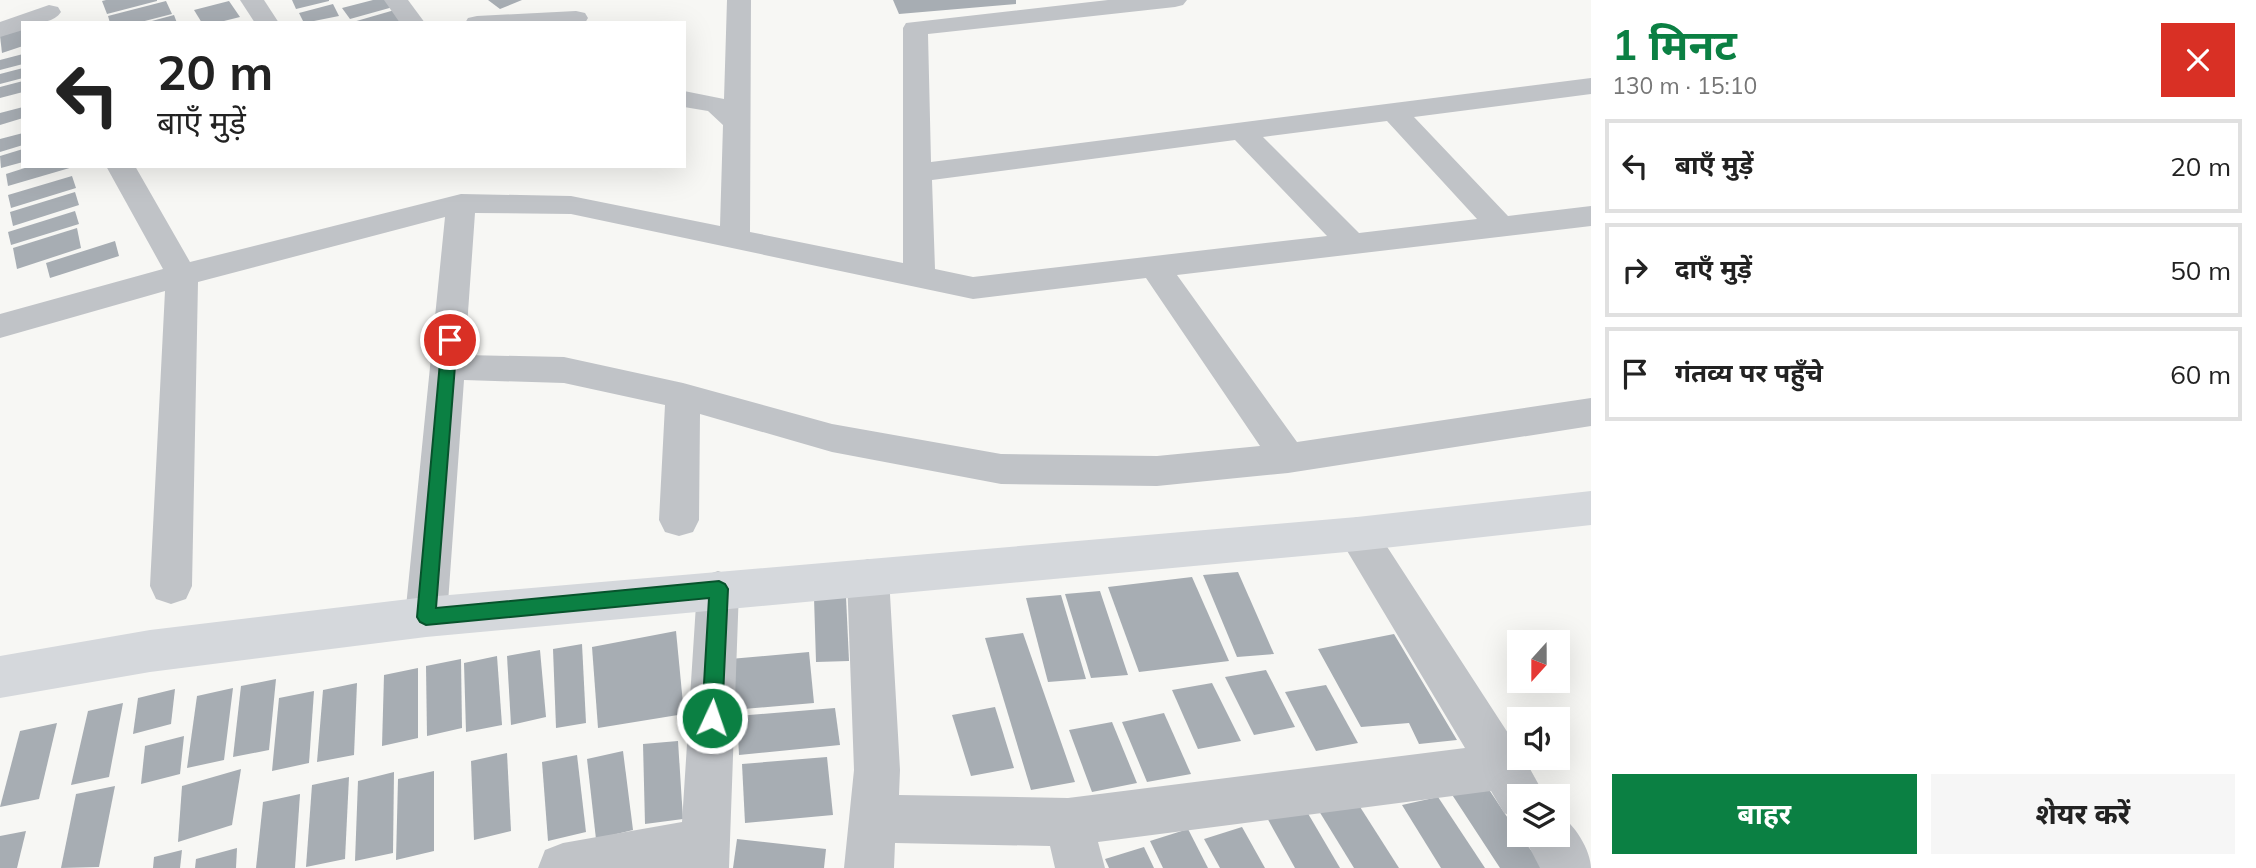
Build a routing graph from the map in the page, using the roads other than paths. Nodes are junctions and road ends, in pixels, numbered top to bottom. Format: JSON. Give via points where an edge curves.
{"nodes":[{"id":1,"x":252,"y":0,"type":"edge"},
{"id":2,"x":396,"y":0,"type":"edge"},
{"id":3,"x":739,"y":0,"type":"edge"},
{"id":4,"x":1175,"y":0,"type":"edge"},
{"id":5,"x":49,"y":12,"type":"edge"},
{"id":6,"x":576,"y":13,"type":"edge"},
{"id":7,"x":24,"y":21,"type":"edge"},
{"id":8,"x":266,"y":21,"type":"edge"},
{"id":9,"x":412,"y":21,"type":"edge"},
{"id":10,"x":497,"y":21,"type":"edge"},
{"id":11,"x":21,"y":22,"type":"edge"},
{"id":12,"x":0,"y":30,"type":"edge"},
{"id":13,"x":1591,"y":86,"type":"edge"},
{"id":14,"x":686,"y":99,"type":"edge"},
{"id":15,"x":1393,"y":111,"type":"junction"},
{"id":16,"x":737,"y":123,"type":"junction"},
{"id":17,"x":1242,"y":131,"type":"junction"},
{"id":18,"x":130,"y":168,"type":"edge"},
{"id":19,"x":917,"y":173,"type":"junction"},
{"id":20,"x":461,"y":203,"type":"junction"},
{"id":21,"x":1591,"y":216,"type":"edge"},
{"id":22,"x":1501,"y":227,"type":"junction"},
{"id":23,"x":735,"y":239,"type":"junction"},
{"id":24,"x":1352,"y":244,"type":"junction"},
{"id":25,"x":1155,"y":267,"type":"junction"},
{"id":26,"x":182,"y":275,"type":"junction"},
{"id":27,"x":919,"y":277,"type":"junction"},
{"id":28,"x":0,"y":326,"type":"edge"},
{"id":29,"x":447,"y":367,"type":"junction"},
{"id":30,"x":683,"y":396,"type":"junction"},
{"id":31,"x":1591,"y":412,"type":"edge"},
{"id":32,"x":1288,"y":458,"type":"junction"},
{"id":33,"x":1590,"y":509,"type":"edge"},
{"id":34,"x":679,"y":520,"type":"dead end"},
{"id":35,"x":1357,"y":534,"type":"junction"},
{"id":36,"x":868,"y":577,"type":"junction"},
{"id":37,"x":171,"y":586,"type":"dead end"},
{"id":38,"x":429,"y":588,"type":"junction"},
{"id":39,"x":719,"y":589,"type":"junction"},
{"id":40,"x":0,"y":677,"type":"edge"},
{"id":41,"x":1511,"y":782,"type":"edge"},
{"id":42,"x":873,"y":818,"type":"junction"},
{"id":43,"x":1068,"y":822,"type":"junction"},
{"id":44,"x":1555,"y":847,"type":"edge"},
{"id":45,"x":704,"y":856,"type":"edge"},
{"id":46,"x":563,"y":868,"type":"edge"},
{"id":47,"x":869,"y":868,"type":"edge"},
{"id":48,"x":1080,"y":868,"type":"edge"},
{"id":49,"x":1570,"y":868,"type":"edge"}],
"edges":[{"from":1,"to":8,"type":"street"},
{"from":2,"to":9,"type":"street"},
{"from":3,"to":16,"type":"street"},
{"from":4,"to":19,"type":"street","via":[[915,28]]},
{"from":5,"to":7,"type":"street"},
{"from":6,"to":10,"type":"street"},
{"from":11,"to":12,"type":"street"},
{"from":13,"to":15,"type":"street"},
{"from":14,"to":16,"type":"street","via":[[717,105]]},
{"from":15,"to":17,"type":"street"},
{"from":15,"to":22,"type":"street"},
{"from":16,"to":23,"type":"street"},
{"from":17,"to":19,"type":"street"},
{"from":17,"to":24,"type":"street"},
{"from":18,"to":26,"type":"street"},
{"from":19,"to":27,"type":"street"},
{"from":20,"to":23,"type":"street","via":[[570,205]]},
{"from":20,"to":26,"type":"street"},
{"from":20,"to":29,"type":"street"},
{"from":21,"to":22,"type":"street"},
{"from":22,"to":24,"type":"street"},
{"from":23,"to":27,"type":"street"},
{"from":24,"to":25,"type":"street"},
{"from":25,"to":27,"type":"street","via":[[973,288]]},
{"from":25,"to":32,"type":"street"},
{"from":26,"to":28,"type":"street"},
{"from":26,"to":37,"type":"street"},
{"from":29,"to":30,"type":"street","via":[[564,370]]},
{"from":29,"to":38,"type":"street"},
{"from":30,"to":32,"type":"street","via":[[832,438],[1000,469],[1157,471]]},
{"from":30,"to":34,"type":"street"},
{"from":31,"to":32,"type":"street"},
{"from":33,"to":35,"type":"street"},
{"from":35,"to":36,"type":"street"},
{"from":35,"to":41,"type":"street"},
{"from":36,"to":39,"type":"street"},
{"from":36,"to":42,"type":"street","via":[[877,770]]},
{"from":38,"to":39,"type":"street"},
{"from":38,"to":40,"type":"street","via":[[150,651]]},
{"from":39,"to":45,"type":"street"},
{"from":41,"to":43,"type":"street"},
{"from":42,"to":43,"type":"street"},
{"from":42,"to":47,"type":"street"},
{"from":43,"to":48,"type":"street"},
{"from":44,"to":49,"type":"street"},
{"from":45,"to":46,"type":"street"}]}
